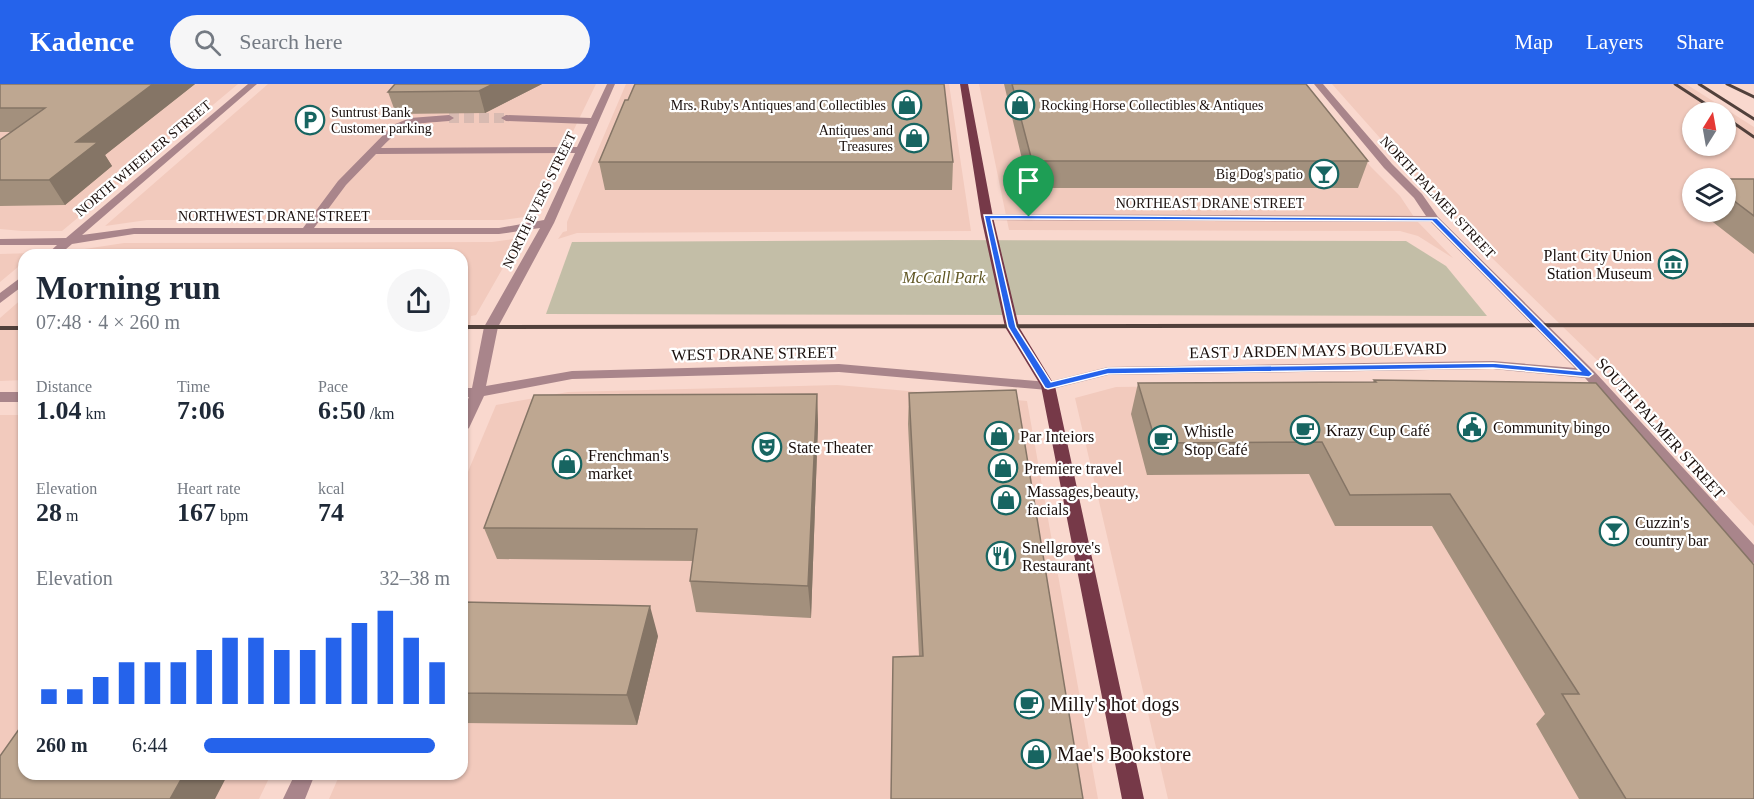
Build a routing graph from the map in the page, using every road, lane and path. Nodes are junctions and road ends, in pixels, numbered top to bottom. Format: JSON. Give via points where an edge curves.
{"nodes":[{"id":1,"x":253,"y":84,"type":"edge"},
{"id":2,"x":611,"y":84,"type":"edge"},
{"id":3,"x":963,"y":84,"type":"edge"},
{"id":4,"x":1318,"y":84,"type":"edge"},
{"id":5,"x":449,"y":118,"type":"tunnel mouth"},
{"id":6,"x":506,"y":118,"type":"tunnel mouth"},
{"id":7,"x":594,"y":121,"type":"junction"},
{"id":8,"x":581,"y":150,"type":"junction"},
{"id":9,"x":372,"y":151,"type":"junction"},
{"id":10,"x":987,"y":217,"type":"junction"},
{"id":11,"x":1434,"y":219,"type":"junction"},
{"id":12,"x":548,"y":224,"type":"junction"},
{"id":13,"x":306,"y":231,"type":"junction"},
{"id":14,"x":68,"y":241,"type":"junction"},
{"id":15,"x":0,"y":242,"type":"edge"},
{"id":16,"x":59,"y":249,"type":"edge"},
{"id":17,"x":18,"y":284,"type":"edge"},
{"id":18,"x":0,"y":299,"type":"edge"},
{"id":19,"x":1540,"y":326,"type":"joint"},
{"id":20,"x":1589,"y":374,"type":"junction"},
{"id":21,"x":1048,"y":386,"type":"junction"},
{"id":22,"x":478,"y":392,"type":"junction"},
{"id":23,"x":468,"y":393,"type":"edge"},
{"id":24,"x":18,"y":397,"type":"edge"},
{"id":25,"x":0,"y":398,"type":"edge"},
{"id":26,"x":468,"y":414,"type":"edge"},
{"id":27,"x":1754,"y":556,"type":"edge"},
{"id":28,"x":302,"y":780,"type":"edge"},
{"id":29,"x":294,"y":799,"type":"edge"},
{"id":30,"x":1133,"y":799,"type":"edge"}],
"edges":[{"from":1,"to":14,"type":"street","name":"NORTH WHEELER STREET"},
{"from":2,"to":7,"type":"street","name":"NORTH EVERS STREET"},
{"from":3,"to":10,"type":"main road"},
{"from":4,"to":11,"type":"street","name":"NORTH PALMER STREET"},
{"from":5,"to":9,"type":"street","via":[[410,121],[396,127]]},
{"from":6,"to":7,"type":"street"},
{"from":7,"to":8,"type":"street","name":"NORTH EVERS STREET"},
{"from":8,"to":9,"type":"street"},
{"from":8,"to":12,"type":"street","name":"NORTH EVERS STREET"},
{"from":9,"to":13,"type":"street"},
{"from":10,"to":11,"type":"street","name":"NORTHEAST DRANE STREET"},
{"from":10,"to":21,"type":"main road","via":[[1012,327]]},
{"from":11,"to":19,"type":"street","name":"NORTH PALMER STREET"},
{"from":12,"to":13,"type":"street","name":"NORTHWEST DRANE STREET","via":[[499,231]]},
{"from":12,"to":22,"type":"street","name":"NORTH EVERS STREET","via":[[491,327]]},
{"from":13,"to":14,"type":"street","name":"NORTHWEST DRANE STREET","via":[[134,231]]},
{"from":14,"to":15,"type":"street","name":"NORTHWEST DRANE STREET"},
{"from":14,"to":16,"type":"street","name":"NORTH WHEELER STREET"},
{"from":17,"to":18,"type":"street"},
{"from":19,"to":20,"type":"street","name":"SOUTH PALMER STREET"},
{"from":20,"to":21,"type":"street","name":"EAST J ARDEN MAYS BOULEVARD","via":[[1493,365],[1108,371]]},
{"from":20,"to":27,"type":"street","name":"SOUTH PALMER STREET"},
{"from":21,"to":22,"type":"street","name":"WEST DRANE STREET","via":[[839,368],[572,375]]},
{"from":21,"to":30,"type":"main road"},
{"from":22,"to":23,"type":"street","name":"WEST DRANE STREET"},
{"from":22,"to":26,"type":"street","name":"NORTH EVERS STREET"},
{"from":24,"to":25,"type":"street"},
{"from":28,"to":29,"type":"street"}]}
